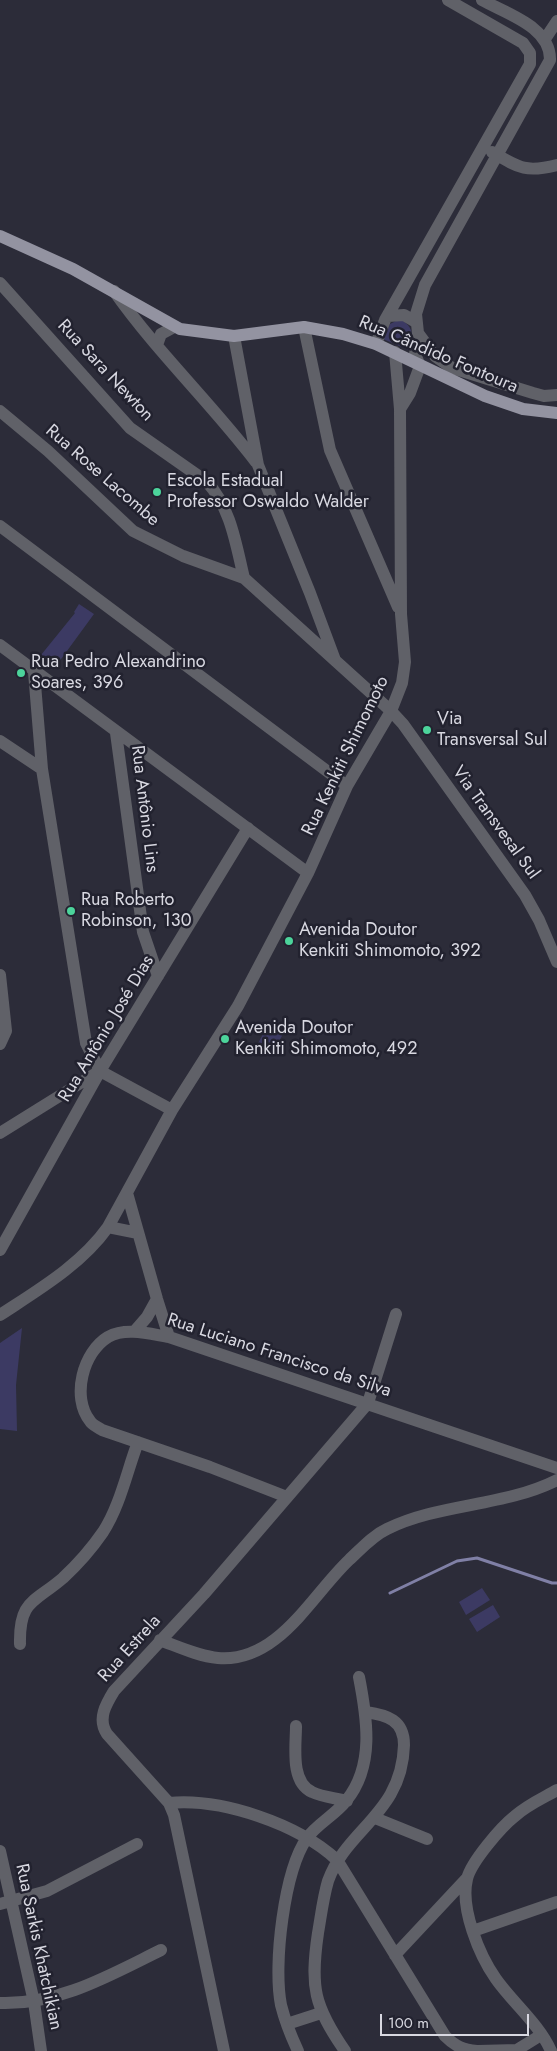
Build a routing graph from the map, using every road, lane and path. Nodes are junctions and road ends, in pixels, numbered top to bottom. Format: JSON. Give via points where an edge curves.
{"nodes":[{"id":1,"x":448,"y":0,"type":"edge"},
{"id":2,"x":482,"y":0,"type":"edge"},
{"id":3,"x":557,"y":20,"type":"edge"},
{"id":4,"x":545,"y":39,"type":"junction"},
{"id":5,"x":484,"y":147,"type":"junction"},
{"id":6,"x":498,"y":156,"type":"junction"},
{"id":7,"x":557,"y":164,"type":"edge"},
{"id":8,"x":0,"y":236,"type":"edge"},
{"id":9,"x":0,"y":283,"type":"edge"},
{"id":10,"x":114,"y":291,"type":"junction"},
{"id":11,"x":388,"y":316,"type":"junction"},
{"id":12,"x":174,"y":327,"type":"junction"},
{"id":13,"x":304,"y":327,"type":"junction"},
{"id":14,"x":417,"y":328,"type":"junction"},
{"id":15,"x":234,"y":336,"type":"junction"},
{"id":16,"x":376,"y":344,"type":"junction"},
{"id":17,"x":157,"y":345,"type":"junction"},
{"id":18,"x":395,"y":352,"type":"junction"},
{"id":19,"x":420,"y":366,"type":"junction"},
{"id":20,"x":557,"y":395,"type":"edge"},
{"id":21,"x":246,"y":408,"type":"junction"},
{"id":22,"x":400,"y":409,"type":"junction"},
{"id":23,"x":0,"y":411,"type":"edge"},
{"id":24,"x":557,"y":413,"type":"edge"},
{"id":25,"x":225,"y":421,"type":"junction"},
{"id":26,"x":258,"y":465,"type":"junction"},
{"id":27,"x":0,"y":526,"type":"edge"},
{"id":28,"x":244,"y":578,"type":"junction"},
{"id":29,"x":401,"y":614,"type":"junction"},
{"id":30,"x":0,"y":645,"type":"edge"},
{"id":31,"x":336,"y":662,"type":"junction"},
{"id":32,"x":34,"y":672,"type":"junction"},
{"id":33,"x":392,"y":711,"type":"junction"},
{"id":34,"x":116,"y":733,"type":"junction"},
{"id":35,"x":0,"y":741,"type":"edge"},
{"id":36,"x":42,"y":769,"type":"junction"},
{"id":37,"x":347,"y":786,"type":"junction"},
{"id":38,"x":248,"y":828,"type":"junction"},
{"id":39,"x":308,"y":873,"type":"junction"},
{"id":40,"x":557,"y":962,"type":"edge"},
{"id":41,"x":0,"y":975,"type":"edge"},
{"id":42,"x":158,"y":976,"type":"junction"},
{"id":43,"x":0,"y":1044,"type":"edge"},
{"id":44,"x":100,"y":1071,"type":"junction"},
{"id":45,"x":172,"y":1110,"type":"junction"},
{"id":46,"x":0,"y":1133,"type":"edge"},
{"id":47,"x":127,"y":1193,"type":"junction"},
{"id":48,"x":108,"y":1227,"type":"junction"},
{"id":49,"x":138,"y":1233,"type":"junction"},
{"id":50,"x":0,"y":1250,"type":"edge"},
{"id":51,"x":156,"y":1299,"type":"junction"},
{"id":52,"x":396,"y":1314,"type":"dead end"},
{"id":53,"x":0,"y":1315,"type":"edge"},
{"id":54,"x":134,"y":1332,"type":"junction"},
{"id":55,"x":169,"y":1337,"type":"junction"},
{"id":56,"x":368,"y":1403,"type":"junction"},
{"id":57,"x":138,"y":1442,"type":"junction"},
{"id":58,"x":557,"y":1468,"type":"edge"},
{"id":59,"x":557,"y":1480,"type":"edge"},
{"id":60,"x":287,"y":1497,"type":"junction"},
{"id":61,"x":160,"y":1640,"type":"junction"},
{"id":62,"x":20,"y":1644,"type":"dead end"},
{"id":63,"x":359,"y":1677,"type":"dead end"},
{"id":64,"x":366,"y":1712,"type":"junction"},
{"id":65,"x":296,"y":1726,"type":"dead end"},
{"id":66,"x":557,"y":1790,"type":"edge"},
{"id":67,"x":347,"y":1801,"type":"junction"},
{"id":68,"x":169,"y":1803,"type":"junction"},
{"id":69,"x":376,"y":1818,"type":"junction"},
{"id":70,"x":308,"y":1836,"type":"junction"},
{"id":71,"x":427,"y":1839,"type":"dead end"},
{"id":72,"x":137,"y":1844,"type":"dead end"},
{"id":73,"x":0,"y":1851,"type":"edge"},
{"id":74,"x":337,"y":1860,"type":"junction"},
{"id":75,"x":467,"y":1878,"type":"junction"},
{"id":76,"x":557,"y":1902,"type":"edge"},
{"id":77,"x":6,"y":1903,"type":"edge"},
{"id":78,"x":472,"y":1931,"type":"junction"},
{"id":79,"x":161,"y":1950,"type":"dead end"},
{"id":80,"x":395,"y":1955,"type":"junction"},
{"id":81,"x":34,"y":2002,"type":"junction"},
{"id":82,"x":0,"y":2003,"type":"edge"},
{"id":83,"x":321,"y":2013,"type":"junction"},
{"id":84,"x":287,"y":2024,"type":"junction"},
{"id":85,"x":541,"y":2034,"type":"junction"},
{"id":86,"x":516,"y":2050,"type":"edge"},
{"id":87,"x":41,"y":2051,"type":"edge"},
{"id":88,"x":224,"y":2051,"type":"edge"},
{"id":89,"x":298,"y":2051,"type":"edge"},
{"id":90,"x":344,"y":2051,"type":"edge"},
{"id":91,"x":478,"y":2051,"type":"edge"},
{"id":92,"x":551,"y":2051,"type":"edge"}],
"edges":[{"from":1,"to":5,"type":"street","via":[[523,43],[530,54],[528,69]]},
{"from":2,"to":4,"type":"street","via":[[538,31]]},
{"from":3,"to":4,"type":"street"},
{"from":4,"to":6,"type":"street","via":[[550,54],[548,65]]},
{"from":5,"to":6,"type":"street"},
{"from":5,"to":11,"type":"street"},
{"from":6,"to":7,"type":"street","via":[[525,169]]},
{"from":6,"to":14,"type":"street","via":[[425,285],[418,304]]},
{"from":8,"to":10,"type":"main road","name":"Rua Cândido Fontoura"},
{"from":9,"to":28,"type":"street","name":"Rua Sara Newton","via":[[130,428],[217,492],[228,514]]},
{"from":10,"to":12,"type":"main road","name":"Rua Cândido Fontoura"},
{"from":10,"to":17,"type":"street","via":[[137,324]]},
{"from":11,"to":14,"type":"street","via":[[404,315]]},
{"from":11,"to":16,"type":"street"},
{"from":12,"to":15,"type":"main road","name":"Rua Cândido Fontoura"},
{"from":12,"to":17,"type":"street","via":[[161,334]]},
{"from":13,"to":15,"type":"main road","name":"Rua Cândido Fontoura"},
{"from":13,"to":16,"type":"main road","name":"Rua Cândido Fontoura"},
{"from":13,"to":29,"type":"street","via":[[330,450]]},
{"from":14,"to":19,"type":"street","via":[[415,354]]},
{"from":14,"to":20,"type":"street","via":[[436,356],[452,368],[544,396]]},
{"from":15,"to":21,"type":"street"},
{"from":16,"to":18,"type":"main road","name":"Rua Cândido Fontoura"},
{"from":17,"to":25,"type":"street"},
{"from":18,"to":19,"type":"main road","name":"Rua Cândido Fontoura"},
{"from":18,"to":22,"type":"street","name":"Rua Kenkiti Shimomoto"},
{"from":19,"to":22,"type":"street","name":"Rua Kenkiti Shimomoto"},
{"from":19,"to":24,"type":"main road","name":"Rua Cândido Fontoura","via":[[492,399],[523,409]]},
{"from":21,"to":25,"type":"street"},
{"from":21,"to":26,"type":"street"},
{"from":22,"to":29,"type":"street","name":"Rua Kenkiti Shimomoto"},
{"from":23,"to":28,"type":"street","name":"Rua Rose Lacombe","via":[[133,530],[183,556]]},
{"from":25,"to":26,"type":"street"},
{"from":26,"to":31,"type":"street"},
{"from":27,"to":37,"type":"street"},
{"from":28,"to":31,"type":"street","name":"Via Transvesal Sul"},
{"from":29,"to":33,"type":"street","name":"Rua Kenkiti Shimomoto","via":[[404,674]]},
{"from":30,"to":32,"type":"street"},
{"from":31,"to":33,"type":"street","name":"Via Transvesal Sul"},
{"from":32,"to":34,"type":"street"},
{"from":32,"to":36,"type":"street"},
{"from":33,"to":37,"type":"street","name":"Rua Kenkiti Shimomoto"},
{"from":33,"to":40,"type":"street","name":"Via Transvesal Sul","via":[[520,888],[539,920]]},
{"from":34,"to":38,"type":"street"},
{"from":34,"to":42,"type":"street","name":"Rua Antônio Lins","via":[[143,932]]},
{"from":35,"to":36,"type":"street"},
{"from":36,"to":44,"type":"street","via":[[86,1044]]},
{"from":37,"to":39,"type":"street","name":"Rua Kenkiti Shimomoto"},
{"from":38,"to":39,"type":"street"},
{"from":38,"to":42,"type":"street","name":"Rua Antônio José Dias"},
{"from":39,"to":45,"type":"street","name":"Rua Kenkiti Shimomoto","via":[[238,1006]]},
{"from":41,"to":43,"type":"street","via":[[6,1031]]},
{"from":42,"to":44,"type":"street","name":"Rua Antônio José Dias"},
{"from":44,"to":45,"type":"street"},
{"from":44,"to":46,"type":"street"},
{"from":44,"to":50,"type":"street","name":"Rua Antônio José Dias"},
{"from":45,"to":47,"type":"street","name":"Rua Kenkiti Shimomoto"},
{"from":47,"to":48,"type":"street","name":"Rua Kenkiti Shimomoto"},
{"from":47,"to":49,"type":"street"},
{"from":48,"to":49,"type":"street"},
{"from":48,"to":53,"type":"street","name":"Rua Kenkiti Shimomoto","via":[[58,1276]]},
{"from":49,"to":51,"type":"street"},
{"from":51,"to":54,"type":"street"},
{"from":51,"to":55,"type":"street"},
{"from":52,"to":56,"type":"street","name":"Rua Estrela"},
{"from":54,"to":55,"type":"street","name":"Rua Luciano Francisco da Silva"},
{"from":54,"to":57,"type":"street","name":"Rua Luciano Francisco da Silva","via":[[109,1337],[98,1345],[83,1374],[82,1399],[90,1422],[102,1430]]},
{"from":55,"to":56,"type":"street","name":"Rua Luciano Francisco da Silva"},
{"from":56,"to":58,"type":"street","name":"Rua Luciano Francisco da Silva"},
{"from":56,"to":60,"type":"street","name":"Rua Estrela"},
{"from":57,"to":60,"type":"street","name":"Rua Luciano Francisco da Silva"},
{"from":57,"to":62,"type":"street","via":[[104,1530],[63,1578],[28,1605],[22,1615]]},
{"from":59,"to":61,"type":"street","via":[[516,1496],[421,1517],[386,1529],[372,1538],[334,1575],[286,1630],[265,1648],[242,1656],[219,1658],[194,1653]]},
{"from":60,"to":61,"type":"street","name":"Rua Estrela"},
{"from":61,"to":68,"type":"street","name":"Rua Estrela","via":[[114,1691],[106,1704],[102,1726]]},
{"from":63,"to":64,"type":"street"},
{"from":64,"to":67,"type":"street","via":[[366,1755]]},
{"from":64,"to":69,"type":"street","via":[[383,1714],[397,1722],[404,1737],[397,1781]]},
{"from":65,"to":67,"type":"street","via":[[300,1782],[313,1792]]},
{"from":66,"to":75,"type":"street","via":[[502,1827]]},
{"from":67,"to":70,"type":"street"},
{"from":68,"to":70,"type":"street","via":[[227,1806]]},
{"from":68,"to":88,"type":"street","name":"Rua Estrela","via":[[184,1856]]},
{"from":69,"to":71,"type":"street"},
{"from":69,"to":74,"type":"street"},
{"from":70,"to":74,"type":"street"},
{"from":70,"to":84,"type":"street","via":[[293,1870],[283,1919],[279,1988]]},
{"from":72,"to":77,"type":"street","via":[[47,1891]]},
{"from":73,"to":77,"type":"street","name":"Rua Sarkis Khatchikian"},
{"from":74,"to":80,"type":"street"},
{"from":74,"to":83,"type":"street","via":[[323,1901],[313,1965],[315,1994]]},
{"from":75,"to":78,"type":"street"},
{"from":75,"to":80,"type":"street"},
{"from":76,"to":78,"type":"street"},
{"from":77,"to":81,"type":"street","name":"Rua Sarkis Khatchikian"},
{"from":78,"to":85,"type":"street","via":[[495,1979]]},
{"from":79,"to":81,"type":"street","via":[[109,1976]]},
{"from":80,"to":91,"type":"street","via":[[445,2036],[452,2044],[465,2050]]},
{"from":81,"to":82,"type":"street"},
{"from":81,"to":87,"type":"street","name":"Rua Sarkis Khatchikian"},
{"from":83,"to":84,"type":"street"},
{"from":83,"to":90,"type":"street"},
{"from":84,"to":89,"type":"street"},
{"from":85,"to":86,"type":"street"},
{"from":85,"to":92,"type":"street"},
{"from":86,"to":91,"type":"street"}]}
